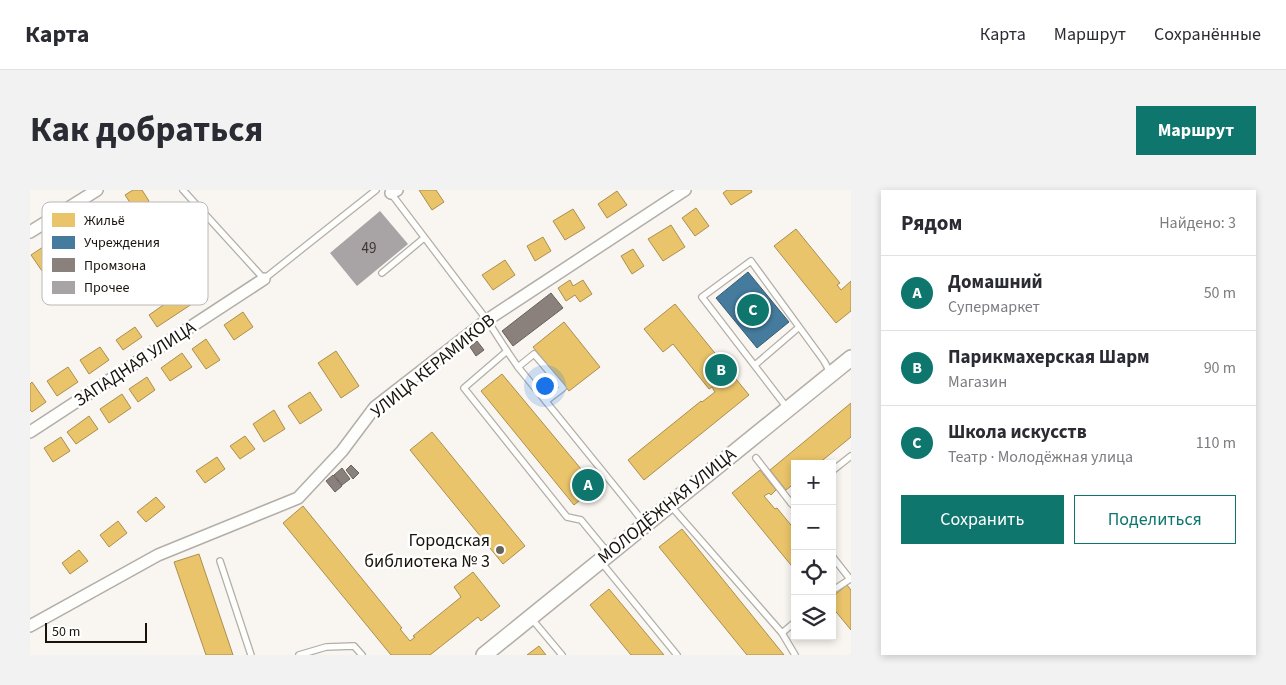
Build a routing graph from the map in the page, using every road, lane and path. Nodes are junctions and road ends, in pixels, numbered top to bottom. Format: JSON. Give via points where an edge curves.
{"nodes":[{"id":1,"x":97,"y":190,"type":"edge"},
{"id":2,"x":184,"y":190,"type":"edge"},
{"id":3,"x":376,"y":190,"type":"edge"},
{"id":4,"x":685,"y":190,"type":"edge"},
{"id":5,"x":392,"y":191,"type":"edge"},
{"id":6,"x":78,"y":202,"type":"edge"},
{"id":7,"x":195,"y":202,"type":"edge"},
{"id":8,"x":208,"y":217,"type":"edge"},
{"id":9,"x":42,"y":224,"type":"edge"},
{"id":10,"x":30,"y":232,"type":"edge"},
{"id":11,"x":424,"y":238,"type":"junction"},
{"id":12,"x":382,"y":273,"type":"dead end"},
{"id":13,"x":264,"y":279,"type":"junction"},
{"id":14,"x":487,"y":320,"type":"junction"},
{"id":15,"x":798,"y":328,"type":"junction"},
{"id":16,"x":507,"y":351,"type":"junction"},
{"id":17,"x":851,"y":358,"type":"edge"},
{"id":18,"x":755,"y":365,"type":"junction"},
{"id":19,"x":518,"y":367,"type":"junction"},
{"id":20,"x":831,"y":374,"type":"junction"},
{"id":21,"x":546,"y":402,"type":"junction"},
{"id":22,"x":788,"y":409,"type":"junction"},
{"id":23,"x":30,"y":432,"type":"edge"},
{"id":24,"x":851,"y":456,"type":"edge"},
{"id":25,"x":756,"y":458,"type":"dead end"},
{"id":26,"x":836,"y":468,"type":"edge"},
{"id":27,"x":791,"y":499,"type":"edge"},
{"id":28,"x":670,"y":504,"type":"junction"},
{"id":29,"x":645,"y":525,"type":"junction"},
{"id":30,"x":604,"y":557,"type":"junction"},
{"id":31,"x":220,"y":561,"type":"dead end"},
{"id":32,"x":836,"y":561,"type":"edge"},
{"id":33,"x":851,"y":578,"type":"edge"},
{"id":34,"x":836,"y":588,"type":"edge"},
{"id":35,"x":530,"y":617,"type":"junction"},
{"id":36,"x":791,"y":625,"type":"edge"},
{"id":37,"x":30,"y":626,"type":"edge"},
{"id":38,"x":782,"y":633,"type":"junction"},
{"id":39,"x":251,"y":655,"type":"edge"},
{"id":40,"x":298,"y":655,"type":"edge"},
{"id":41,"x":362,"y":655,"type":"edge"},
{"id":42,"x":484,"y":655,"type":"edge"},
{"id":43,"x":562,"y":655,"type":"edge"},
{"id":44,"x":677,"y":655,"type":"edge"},
{"id":45,"x":795,"y":655,"type":"edge"}],
"edges":[{"from":1,"to":6,"type":"street"},
{"from":2,"to":7,"type":"lane"},
{"from":3,"to":13,"type":"lane"},
{"from":4,"to":14,"type":"street","name":"УЛИЦА КЕРАМИКОВ"},
{"from":5,"to":11,"type":"lane"},
{"from":8,"to":13,"type":"lane"},
{"from":9,"to":10,"type":"street"},
{"from":11,"to":12,"type":"lane"},
{"from":11,"to":14,"type":"lane"},
{"from":13,"to":23,"type":"street","name":"ЗАПАДНАЯ УЛИЦА"},
{"from":14,"to":16,"type":"lane"},
{"from":14,"to":37,"type":"street","name":"УЛИЦА КЕРАМИКОВ","via":[[375,407],[342,451],[298,498],[158,555]]},
{"from":15,"to":18,"type":"lane"},
{"from":15,"to":18,"type":"lane","via":[[751,261],[702,296]]},
{"from":15,"to":20,"type":"lane"},
{"from":16,"to":19,"type":"lane"},
{"from":16,"to":30,"type":"lane","via":[[464,388],[567,517],[581,520]]},
{"from":17,"to":20,"type":"street","name":"МОЛОДЁЖНАЯ УЛИЦА"},
{"from":18,"to":22,"type":"lane"},
{"from":19,"to":21,"type":"lane"},
{"from":19,"to":21,"type":"lane","via":[[534,354],[563,388]]},
{"from":20,"to":22,"type":"street","name":"МОЛОДЁЖНАЯ УЛИЦА"},
{"from":21,"to":29,"type":"lane"},
{"from":22,"to":28,"type":"street","name":"МОЛОДЁЖНАЯ УЛИЦА"},
{"from":24,"to":26,"type":"lane"},
{"from":25,"to":27,"type":"lane"},
{"from":28,"to":29,"type":"street","name":"МОЛОДЁЖНАЯ УЛИЦА"},
{"from":28,"to":38,"type":"lane"},
{"from":29,"to":30,"type":"street","name":"МОЛОДЁЖНАЯ УЛИЦА"},
{"from":30,"to":35,"type":"street","name":"МОЛОДЁЖНАЯ УЛИЦА"},
{"from":30,"to":44,"type":"lane"},
{"from":31,"to":39,"type":"lane"},
{"from":32,"to":33,"type":"lane"},
{"from":33,"to":34,"type":"lane"},
{"from":35,"to":42,"type":"street","name":"МОЛОДЁЖНАЯ УЛИЦА"},
{"from":35,"to":43,"type":"lane"},
{"from":36,"to":38,"type":"lane"},
{"from":38,"to":45,"type":"lane"},
{"from":40,"to":41,"type":"lane","via":[[326,647],[354,646]]}]}
